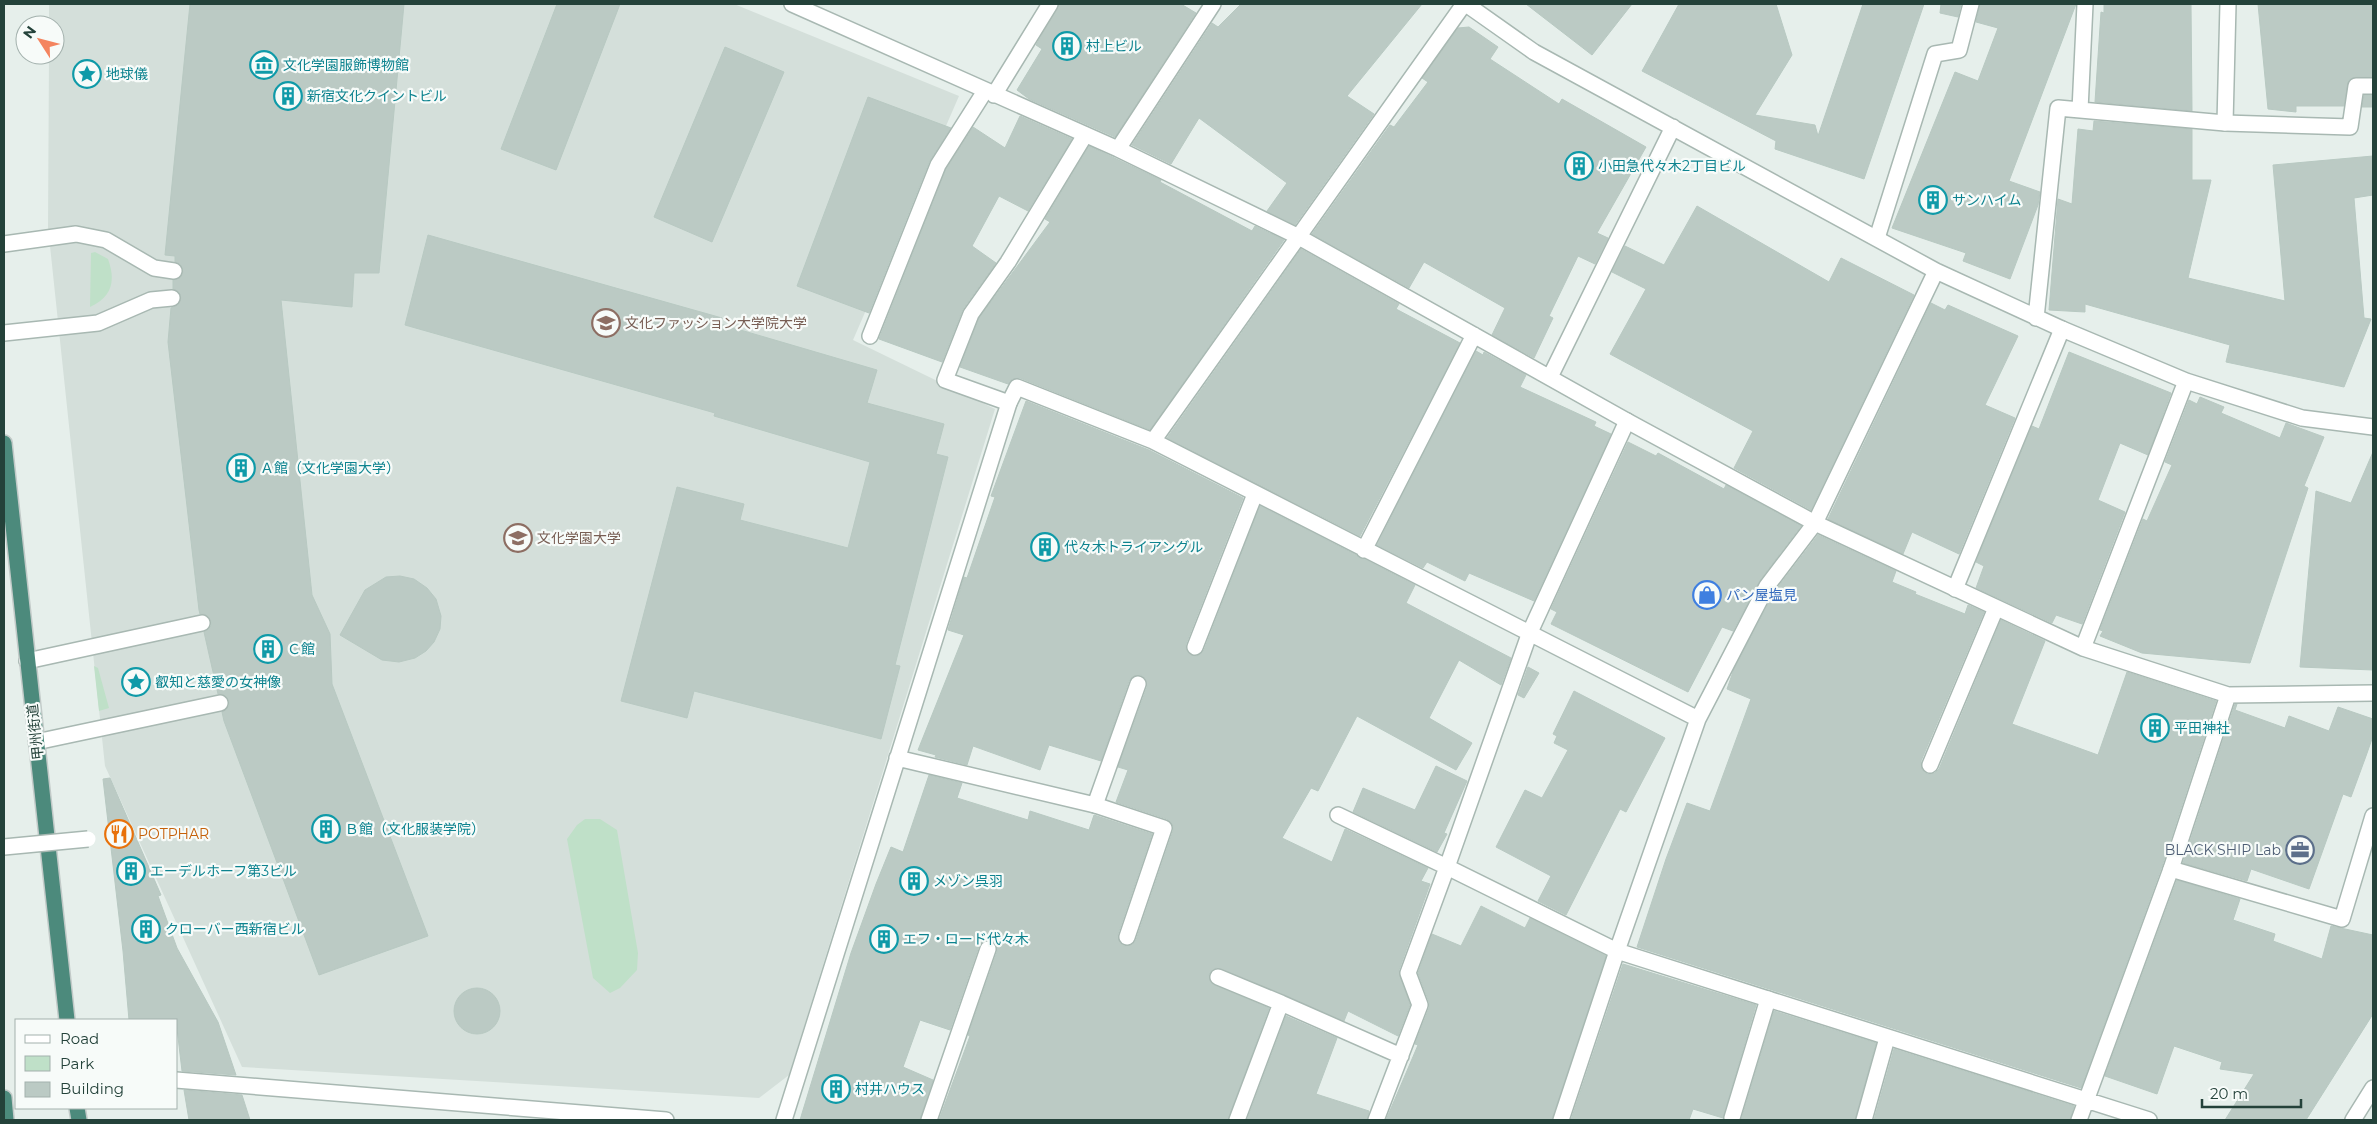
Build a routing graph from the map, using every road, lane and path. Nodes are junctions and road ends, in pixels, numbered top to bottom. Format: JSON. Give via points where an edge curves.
{"nodes":[{"id":1,"x":792,"y":4,"type":"edge"},
{"id":2,"x":1050,"y":4,"type":"edge"},
{"id":3,"x":1213,"y":4,"type":"edge"},
{"id":4,"x":1465,"y":4,"type":"edge"},
{"id":5,"x":1971,"y":4,"type":"edge"},
{"id":6,"x":2085,"y":4,"type":"edge"},
{"id":7,"x":2228,"y":4,"type":"edge"},
{"id":8,"x":2373,"y":86,"type":"edge"},
{"id":9,"x":989,"y":93,"type":"junction"},
{"id":10,"x":2080,"y":110,"type":"junction"},
{"id":11,"x":2224,"y":123,"type":"junction"},
{"id":12,"x":1673,"y":127,"type":"junction"},
{"id":13,"x":1085,"y":135,"type":"junction"},
{"id":14,"x":1118,"y":149,"type":"junction"},
{"id":15,"x":1297,"y":236,"type":"junction"},
{"id":16,"x":1877,"y":238,"type":"junction"},
{"id":17,"x":4,"y":244,"type":"edge"},
{"id":18,"x":174,"y":271,"type":"dead end"},
{"id":19,"x":1936,"y":271,"type":"junction"},
{"id":20,"x":172,"y":298,"type":"dead end"},
{"id":21,"x":2036,"y":318,"type":"junction"},
{"id":22,"x":2062,"y":329,"type":"junction"},
{"id":23,"x":4,"y":334,"type":"edge"},
{"id":24,"x":1474,"y":335,"type":"junction"},
{"id":25,"x":870,"y":336,"type":"dead end"},
{"id":26,"x":1550,"y":377,"type":"junction"},
{"id":27,"x":2186,"y":381,"type":"junction"},
{"id":28,"x":1009,"y":402,"type":"junction"},
{"id":29,"x":1628,"y":421,"type":"junction"},
{"id":30,"x":2373,"y":427,"type":"edge"},
{"id":31,"x":1153,"y":441,"type":"junction"},
{"id":32,"x":4,"y":443,"type":"edge"},
{"id":33,"x":1255,"y":494,"type":"junction"},
{"id":34,"x":1815,"y":523,"type":"junction"},
{"id":35,"x":1364,"y":550,"type":"junction"},
{"id":36,"x":1955,"y":589,"type":"junction"},
{"id":37,"x":1996,"y":608,"type":"junction"},
{"id":38,"x":202,"y":623,"type":"dead end"},
{"id":39,"x":1530,"y":632,"type":"junction"},
{"id":40,"x":1196,"y":647,"type":"dead end"},
{"id":41,"x":2083,"y":648,"type":"junction"},
{"id":42,"x":27,"y":661,"type":"junction"},
{"id":43,"x":1138,"y":684,"type":"dead end"},
{"id":44,"x":2373,"y":693,"type":"edge"},
{"id":45,"x":2228,"y":695,"type":"junction"},
{"id":46,"x":220,"y":703,"type":"dead end"},
{"id":47,"x":1698,"y":719,"type":"junction"},
{"id":48,"x":36,"y":742,"type":"junction"},
{"id":49,"x":897,"y":758,"type":"junction"},
{"id":50,"x":1930,"y":765,"type":"dead end"},
{"id":51,"x":1095,"y":804,"type":"junction"},
{"id":52,"x":1338,"y":815,"type":"dead end"},
{"id":53,"x":2373,"y":816,"type":"edge"},
{"id":54,"x":88,"y":839,"type":"dead end"},
{"id":55,"x":4,"y":847,"type":"edge"},
{"id":56,"x":1447,"y":867,"type":"junction"},
{"id":57,"x":2171,"y":869,"type":"junction"},
{"id":58,"x":1128,"y":937,"type":"dead end"},
{"id":59,"x":988,"y":949,"type":"dead end"},
{"id":60,"x":1617,"y":951,"type":"junction"},
{"id":61,"x":1218,"y":978,"type":"dead end"},
{"id":62,"x":1768,"y":999,"type":"junction"},
{"id":63,"x":1281,"y":1003,"type":"junction"},
{"id":64,"x":67,"y":1019,"type":"edge"},
{"id":65,"x":1888,"y":1038,"type":"junction"},
{"id":66,"x":1401,"y":1056,"type":"junction"},
{"id":67,"x":178,"y":1080,"type":"edge"},
{"id":68,"x":2373,"y":1088,"type":"edge"},
{"id":69,"x":4,"y":1098,"type":"edge"},
{"id":70,"x":2087,"y":1102,"type":"junction"},
{"id":71,"x":1732,"y":1118,"type":"dead end"},
{"id":72,"x":6,"y":1120,"type":"edge"},
{"id":73,"x":666,"y":1120,"type":"edge"},
{"id":74,"x":784,"y":1120,"type":"edge"},
{"id":75,"x":929,"y":1120,"type":"edge"},
{"id":76,"x":1237,"y":1120,"type":"edge"},
{"id":77,"x":1376,"y":1120,"type":"edge"},
{"id":78,"x":1561,"y":1120,"type":"edge"},
{"id":79,"x":1864,"y":1120,"type":"edge"},
{"id":80,"x":2079,"y":1120,"type":"edge"},
{"id":81,"x":2149,"y":1120,"type":"edge"},
{"id":82,"x":2354,"y":1120,"type":"edge"}],
"edges":[{"from":1,"to":9,"type":"street"},
{"from":2,"to":9,"type":"street"},
{"from":3,"to":14,"type":"street"},
{"from":4,"to":12,"type":"street","via":[[1534,52]]},
{"from":4,"to":15,"type":"street"},
{"from":5,"to":16,"type":"street","via":[[1959,50],[1935,54]]},
{"from":6,"to":10,"type":"street"},
{"from":7,"to":11,"type":"street"},
{"from":8,"to":11,"type":"street","via":[[2356,86],[2350,128]]},
{"from":9,"to":13,"type":"street"},
{"from":9,"to":25,"type":"street","via":[[938,165]]},
{"from":10,"to":11,"type":"street"},
{"from":10,"to":21,"type":"street","via":[[2058,108]]},
{"from":12,"to":16,"type":"street"},
{"from":12,"to":26,"type":"street"},
{"from":13,"to":14,"type":"street"},
{"from":13,"to":28,"type":"street","via":[[1008,262],[971,314],[946,380]]},
{"from":14,"to":15,"type":"street"},
{"from":15,"to":24,"type":"street"},
{"from":15,"to":31,"type":"street"},
{"from":16,"to":19,"type":"street"},
{"from":17,"to":18,"type":"street","via":[[76,234],[106,240],[154,268]]},
{"from":19,"to":21,"type":"street"},
{"from":19,"to":34,"type":"street"},
{"from":20,"to":23,"type":"street","via":[[152,300],[98,323]]},
{"from":21,"to":22,"type":"street"},
{"from":22,"to":27,"type":"street"},
{"from":22,"to":36,"type":"street"},
{"from":24,"to":26,"type":"street"},
{"from":24,"to":35,"type":"street"},
{"from":26,"to":29,"type":"street"},
{"from":27,"to":30,"type":"street","via":[[2302,418]]},
{"from":27,"to":41,"type":"street"},
{"from":28,"to":31,"type":"street","via":[[1017,387]]},
{"from":28,"to":49,"type":"street"},
{"from":29,"to":34,"type":"street"},
{"from":29,"to":39,"type":"street"},
{"from":31,"to":33,"type":"street"},
{"from":32,"to":42,"type":"highway","name":"甲州街道"},
{"from":33,"to":35,"type":"street"},
{"from":33,"to":40,"type":"street"},
{"from":34,"to":36,"type":"street"},
{"from":34,"to":47,"type":"street","via":[[1767,586]]},
{"from":35,"to":39,"type":"street"},
{"from":36,"to":37,"type":"street"},
{"from":37,"to":41,"type":"street"},
{"from":37,"to":50,"type":"street"},
{"from":38,"to":42,"type":"street"},
{"from":39,"to":47,"type":"street"},
{"from":39,"to":56,"type":"street"},
{"from":41,"to":45,"type":"street"},
{"from":42,"to":48,"type":"highway","name":"甲州街道"},
{"from":43,"to":51,"type":"street"},
{"from":44,"to":45,"type":"street"},
{"from":45,"to":57,"type":"street"},
{"from":46,"to":48,"type":"street"},
{"from":47,"to":60,"type":"street"},
{"from":48,"to":64,"type":"highway","name":"甲州街道"},
{"from":49,"to":51,"type":"street"},
{"from":49,"to":74,"type":"street"},
{"from":51,"to":58,"type":"street","via":[[1164,828]]},
{"from":52,"to":56,"type":"street"},
{"from":53,"to":57,"type":"street","via":[[2342,919]]},
{"from":54,"to":55,"type":"street","bridge":true},
{"from":56,"to":60,"type":"street"},
{"from":56,"to":66,"type":"street","via":[[1408,973],[1420,1005]]},
{"from":57,"to":70,"type":"street"},
{"from":59,"to":75,"type":"street"},
{"from":60,"to":62,"type":"street"},
{"from":60,"to":78,"type":"street"},
{"from":61,"to":63,"type":"street"},
{"from":62,"to":65,"type":"street"},
{"from":62,"to":71,"type":"street"},
{"from":63,"to":66,"type":"street"},
{"from":63,"to":76,"type":"street"},
{"from":65,"to":70,"type":"street"},
{"from":65,"to":79,"type":"street"},
{"from":66,"to":77,"type":"street"},
{"from":67,"to":73,"type":"street"},
{"from":68,"to":82,"type":"street"},
{"from":69,"to":72,"type":"highway"},
{"from":70,"to":80,"type":"street"},
{"from":70,"to":81,"type":"street"}]}
